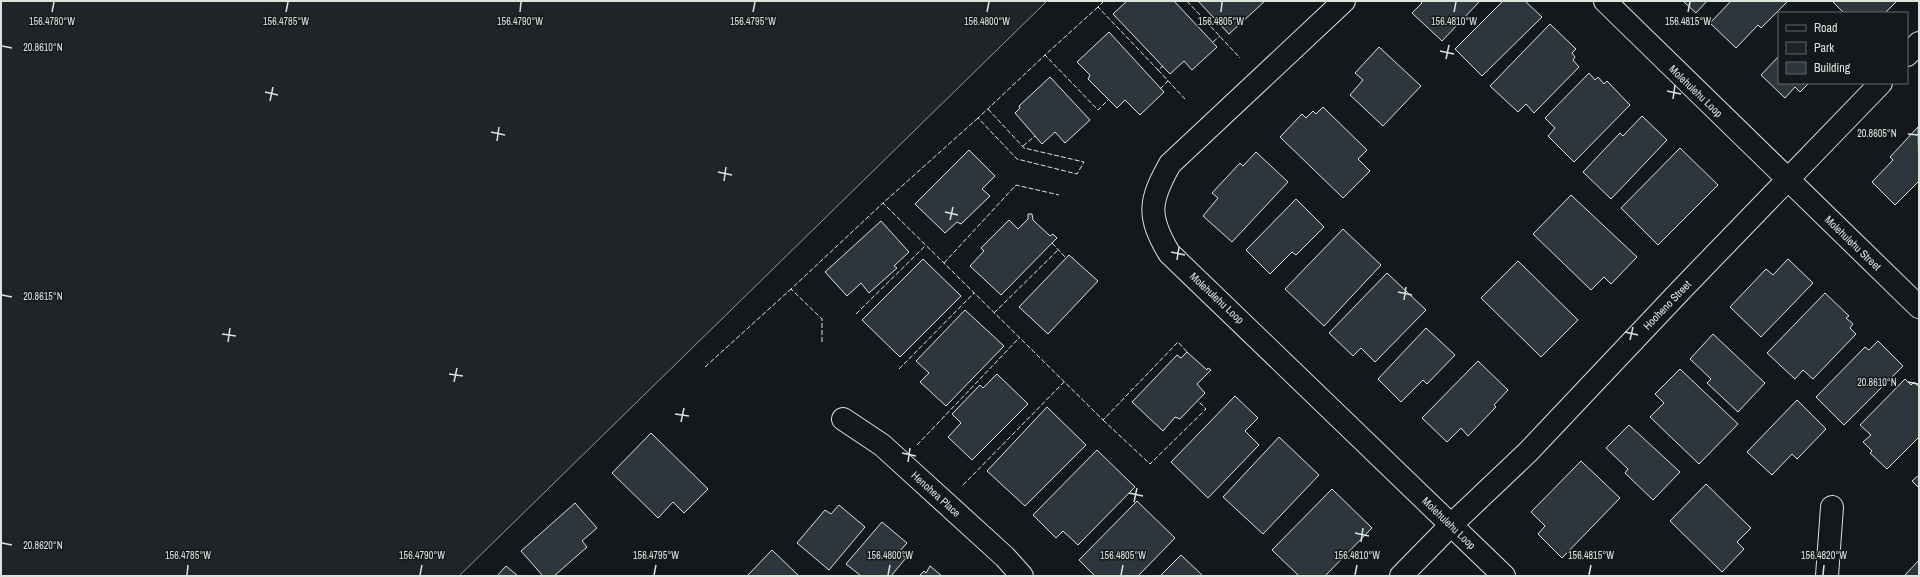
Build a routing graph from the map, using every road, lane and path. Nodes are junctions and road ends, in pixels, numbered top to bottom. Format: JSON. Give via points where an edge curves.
{"nodes":[{"id":1,"x":1344,"y":1,"type":"edge"},
{"id":2,"x":1605,"y":1,"type":"edge"},
{"id":3,"x":1919,"y":43,"type":"edge"},
{"id":4,"x":1908,"y":54,"type":"edge"},
{"id":5,"x":1880,"y":84,"type":"edge"},
{"id":6,"x":1788,"y":180,"type":"junction"},
{"id":7,"x":1919,"y":307,"type":"edge"},
{"id":8,"x":843,"y":419,"type":"dead end"},
{"id":9,"x":1832,"y":507,"type":"dead end"},
{"id":10,"x":1451,"y":525,"type":"junction"},
{"id":11,"x":1022,"y":576,"type":"edge"},
{"id":12,"x":1401,"y":576,"type":"edge"},
{"id":13,"x":1504,"y":576,"type":"edge"},
{"id":14,"x":1827,"y":576,"type":"edge"}],
"edges":[{"from":1,"to":10,"type":"street","name":"Molehulehu Loop","via":[[1170,164],[1158,185],[1153,209],[1157,233],[1169,254]]},
{"from":2,"to":6,"type":"street","name":"Molehulehu Loop"},
{"from":3,"to":4,"type":"street"},
{"from":5,"to":6,"type":"street","name":"Hooheno Street"},
{"from":6,"to":7,"type":"street","name":"Molehulehu Street"},
{"from":6,"to":10,"type":"street","name":"Hooheno Street","via":[[1528,452]]},
{"from":8,"to":11,"type":"street","name":"Henohea Place","via":[[882,445],[1005,557]]},
{"from":9,"to":14,"type":"street"},
{"from":10,"to":12,"type":"street","name":"Hooheno Street"},
{"from":10,"to":13,"type":"street","name":"Molehulehu Loop"}]}
